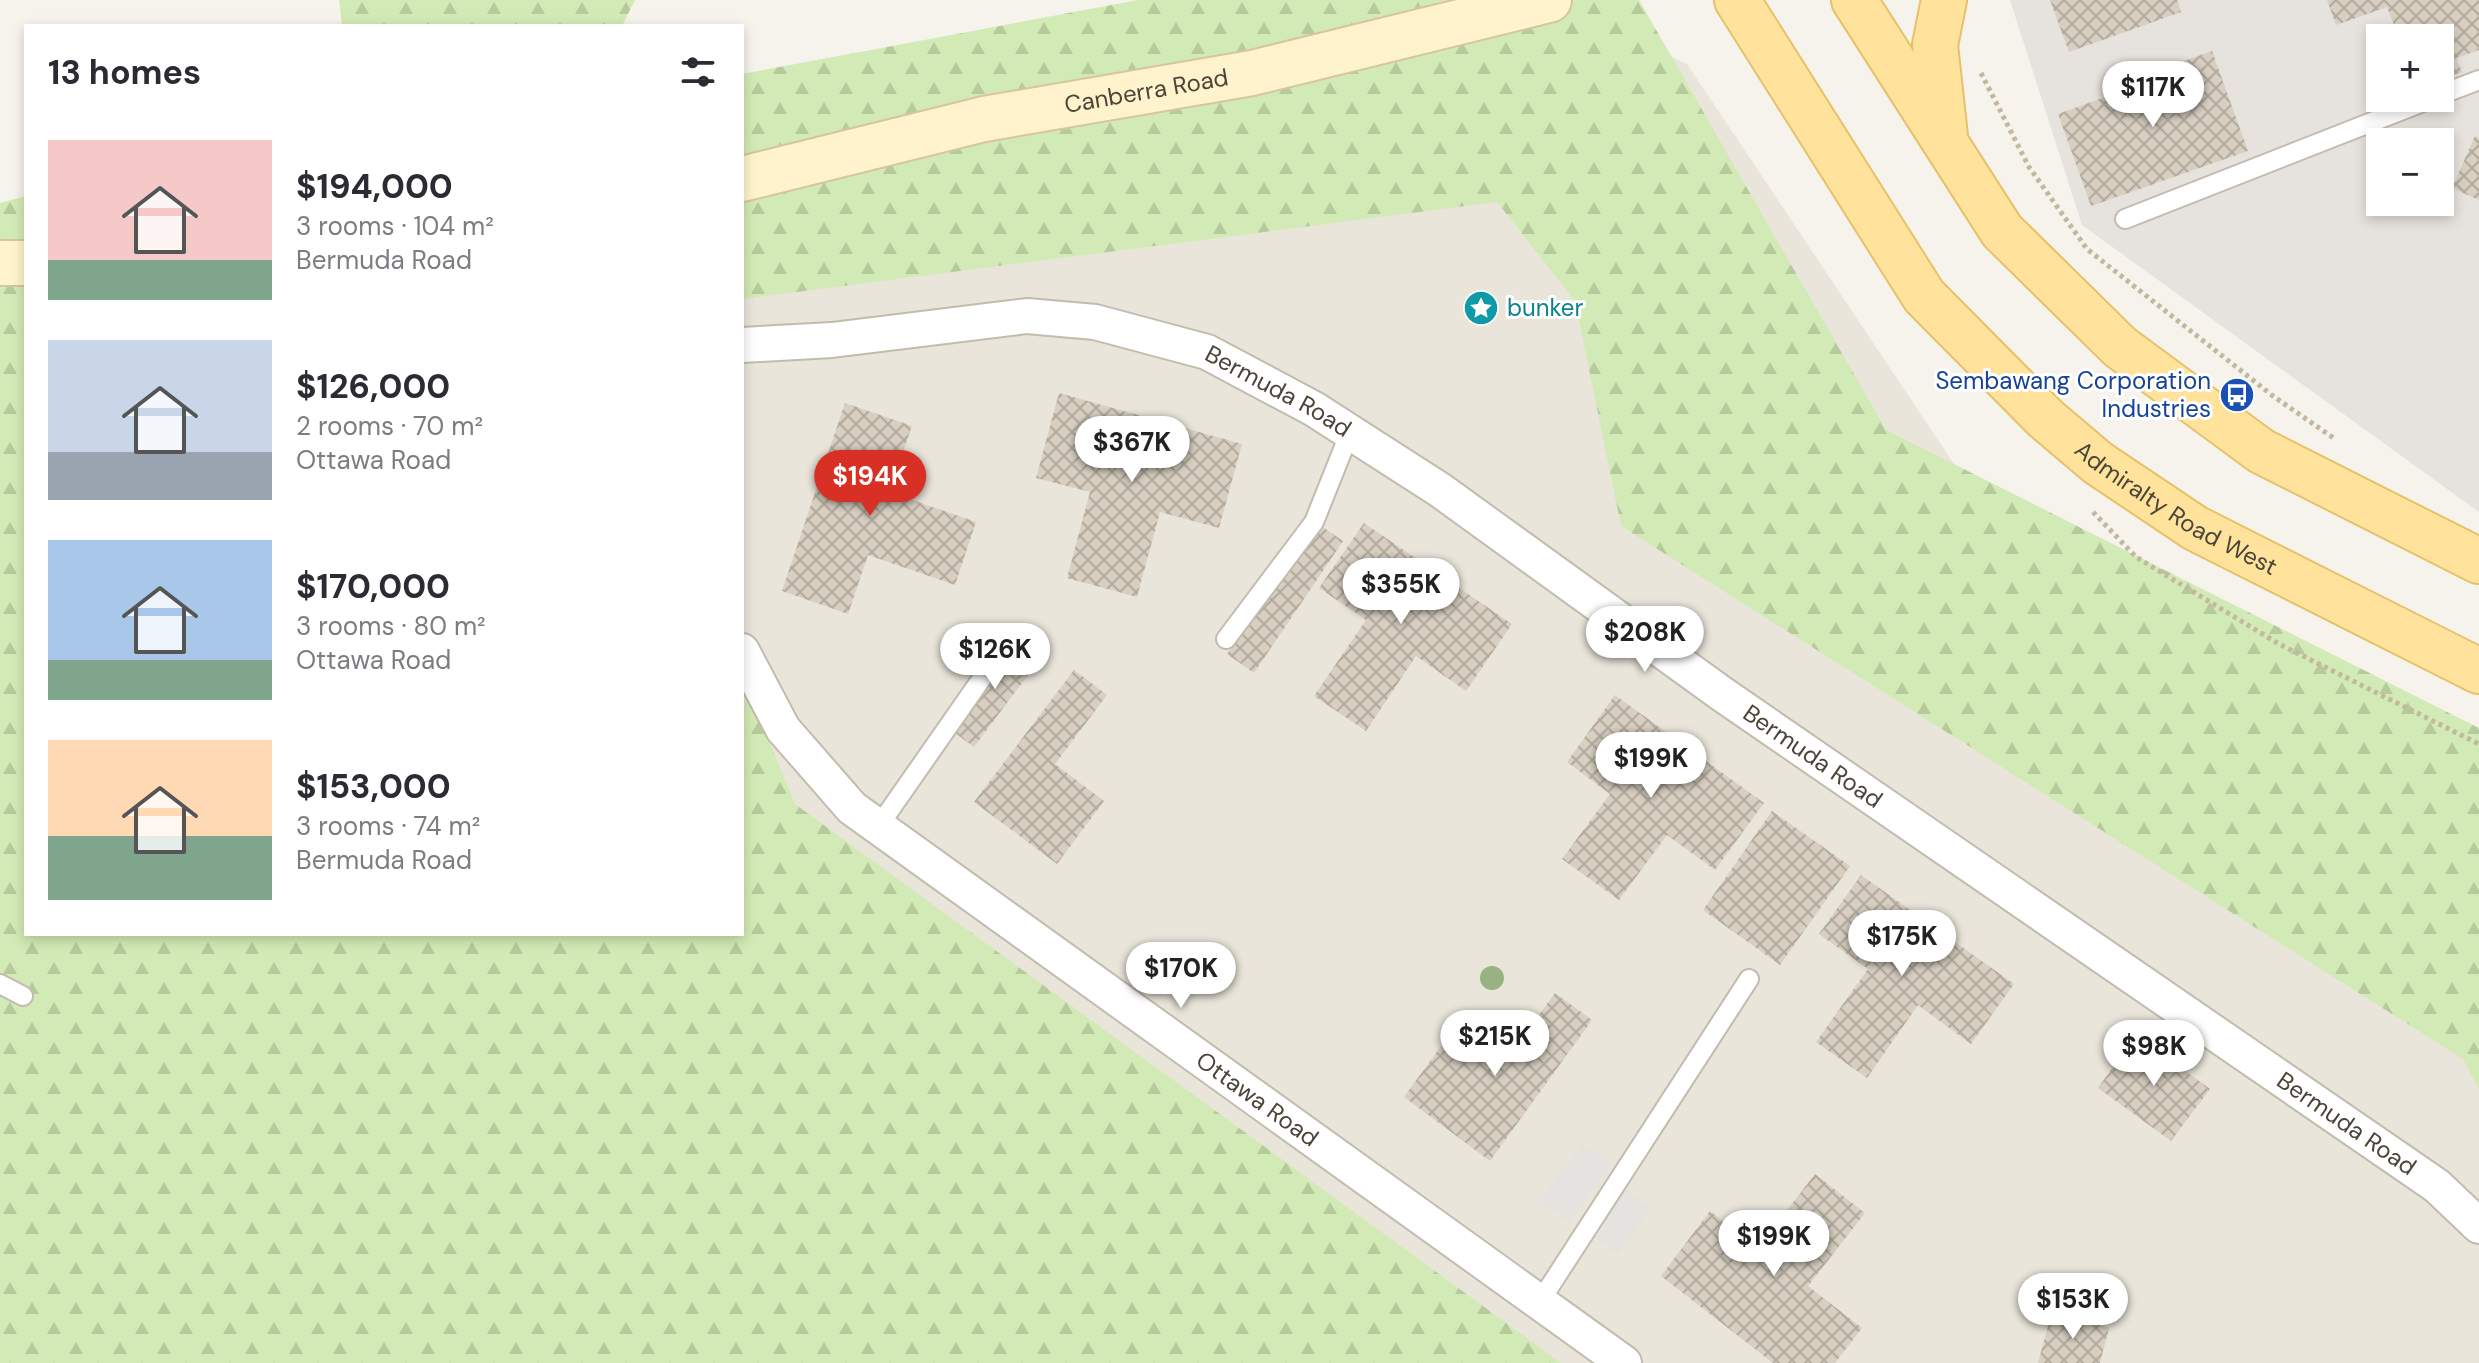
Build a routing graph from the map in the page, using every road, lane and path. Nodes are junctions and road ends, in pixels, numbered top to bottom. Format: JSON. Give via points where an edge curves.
{"nodes":[{"id":1,"x":1549,"y":0,"type":"edge"},
{"id":2,"x":1737,"y":0,"type":"edge"},
{"id":3,"x":1854,"y":0,"type":"edge"},
{"id":4,"x":1944,"y":0,"type":"edge"},
{"id":5,"x":1981,"y":71,"type":"dead end"},
{"id":6,"x":2479,"y":80,"type":"edge"},
{"id":7,"x":2454,"y":90,"type":"edge"},
{"id":8,"x":2397,"y":112,"type":"edge"},
{"id":9,"x":1947,"y":146,"type":"junction"},
{"id":10,"x":744,"y":179,"type":"edge"},
{"id":11,"x":2125,"y":219,"type":"dead end"},
{"id":12,"x":0,"y":263,"type":"edge"},
{"id":13,"x":24,"y":263,"type":"edge"},
{"id":14,"x":744,"y":345,"type":"edge"},
{"id":15,"x":1350,"y":432,"type":"junction"},
{"id":16,"x":2344,"y":445,"type":"dead end"},
{"id":17,"x":2479,"y":561,"type":"edge"},
{"id":18,"x":1226,"y":639,"type":"dead end"},
{"id":19,"x":1003,"y":648,"type":"dead end"},
{"id":20,"x":744,"y":655,"type":"edge"},
{"id":21,"x":2479,"y":671,"type":"edge"},
{"id":22,"x":878,"y":827,"type":"junction"},
{"id":23,"x":1749,"y":979,"type":"dead end"},
{"id":24,"x":0,"y":984,"type":"edge"},
{"id":25,"x":23,"y":996,"type":"dead end"},
{"id":26,"x":2479,"y":1226,"type":"edge"},
{"id":27,"x":1539,"y":1303,"type":"junction"},
{"id":28,"x":1624,"y":1363,"type":"edge"}],
"edges":[{"from":1,"to":10,"type":"main road","name":"Canberra Road","via":[[1252,73],[984,119]]},
{"from":2,"to":21,"type":"main road","name":"Admiralty Road West","via":[[1924,296],[2045,418],[2098,463],[2195,528]]},
{"from":3,"to":9,"type":"main road"},
{"from":4,"to":9,"type":"main road","via":[[1935,45]]},
{"from":5,"to":16,"type":"path","via":[[2029,167],[2087,249],[2273,396]]},
{"from":6,"to":7,"type":"lane"},
{"from":8,"to":11,"type":"lane"},
{"from":9,"to":17,"type":"main road","via":[[2002,231],[2120,347],[2261,451]]},
{"from":12,"to":13,"type":"main road"},
{"from":14,"to":15,"type":"street","name":"Bermuda Road","via":[[832,340],[1027,316],[1095,322],[1207,352]]},
{"from":15,"to":18,"type":"lane","via":[[1314,522]]},
{"from":15,"to":26,"type":"street","name":"Bermuda Road","via":[[2291,1083],[2437,1186]]},
{"from":19,"to":22,"type":"lane"},
{"from":20,"to":22,"type":"street","name":"Ottawa Road","via":[[783,729],[852,808]]},
{"from":22,"to":27,"type":"street","name":"Ottawa Road"},
{"from":23,"to":27,"type":"lane"},
{"from":24,"to":25,"type":"lane"},
{"from":27,"to":28,"type":"street","name":"Ottawa Road"}]}
